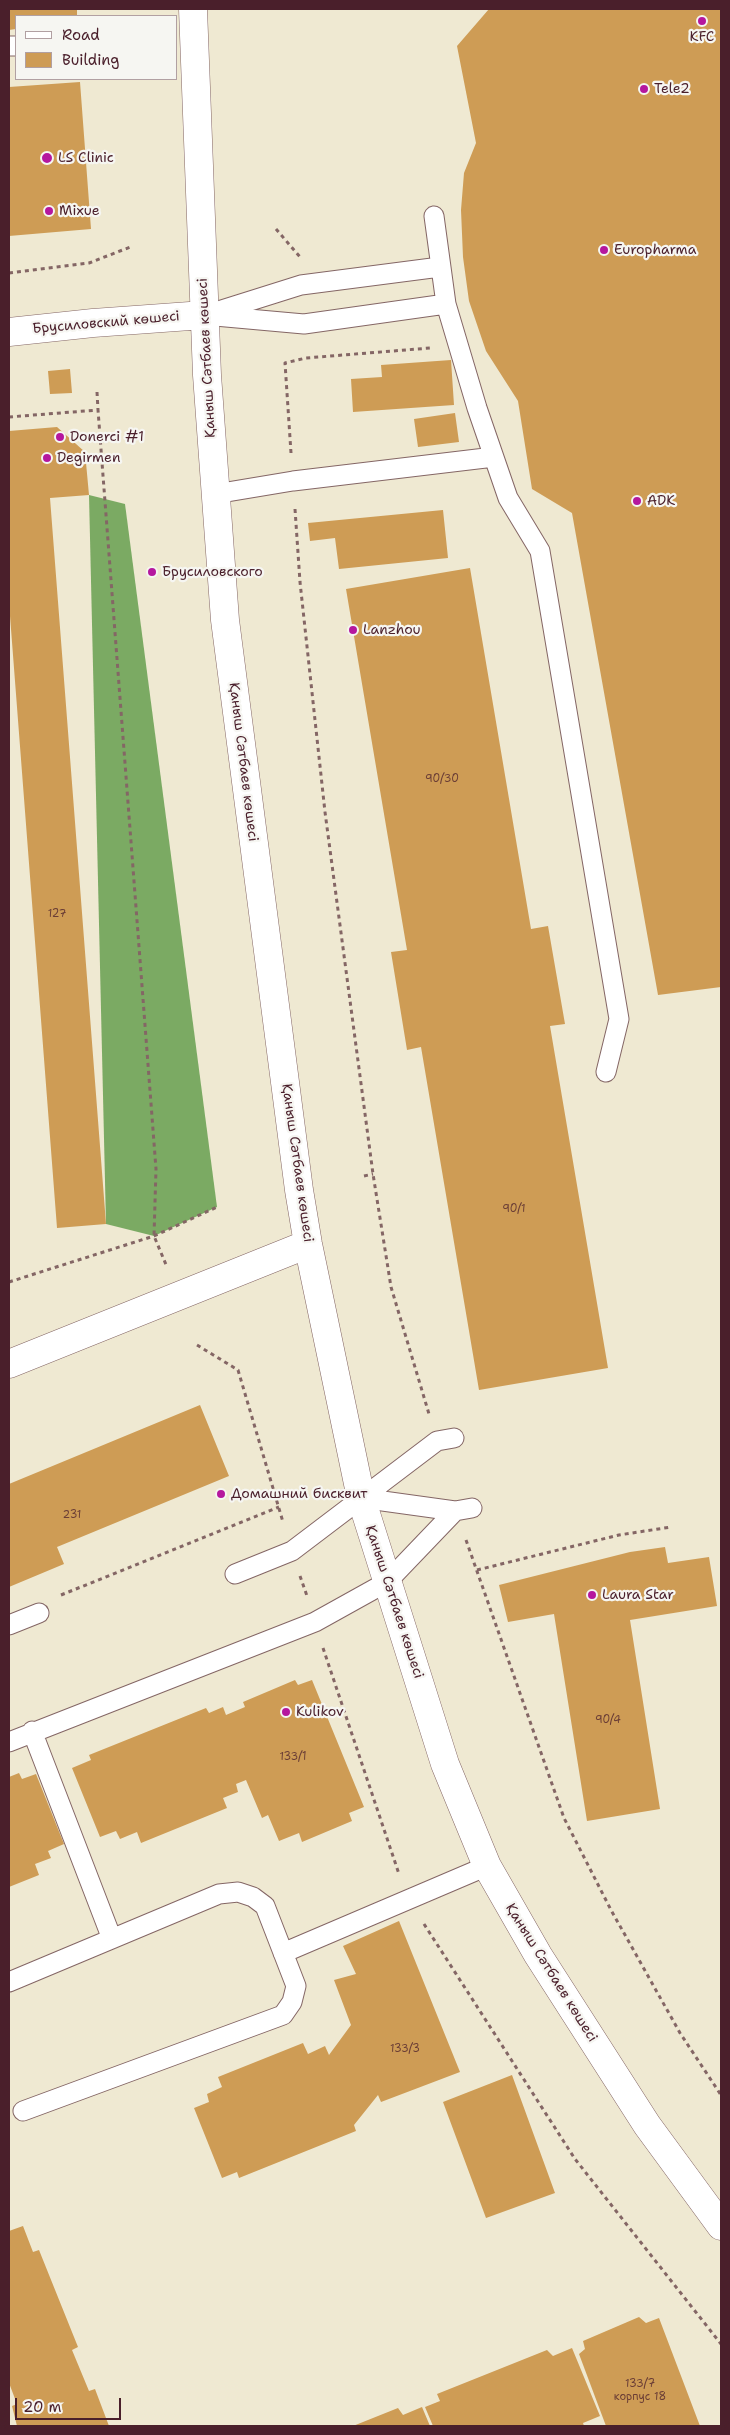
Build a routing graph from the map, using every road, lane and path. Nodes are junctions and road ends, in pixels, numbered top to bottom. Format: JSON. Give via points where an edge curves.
{"nodes":[{"id":1,"x":193,"y":9,"type":"edge"},
{"id":2,"x":186,"y":37,"type":"edge"},
{"id":3,"x":434,"y":216,"type":"dead end"},
{"id":4,"x":133,"y":246,"type":"dead end"},
{"id":5,"x":440,"y":267,"type":"junction"},
{"id":6,"x":9,"y":273,"type":"edge"},
{"id":7,"x":446,"y":304,"type":"junction"},
{"id":8,"x":204,"y":316,"type":"junction"},
{"id":9,"x":9,"y":332,"type":"edge"},
{"id":10,"x":458,"y":345,"type":"junction"},
{"id":11,"x":97,"y":392,"type":"dead end"},
{"id":12,"x":98,"y":410,"type":"junction"},
{"id":13,"x":9,"y":417,"type":"edge"},
{"id":14,"x":494,"y":457,"type":"junction"},
{"id":15,"x":293,"y":480,"type":"junction"},
{"id":16,"x":214,"y":494,"type":"junction"},
{"id":17,"x":606,"y":1072,"type":"dead end"},
{"id":18,"x":373,"y":1174,"type":"junction"},
{"id":19,"x":364,"y":1176,"type":"dead end"},
{"id":20,"x":217,"y":1207,"type":"dead end"},
{"id":21,"x":154,"y":1236,"type":"junction"},
{"id":22,"x":308,"y":1244,"type":"junction"},
{"id":23,"x":167,"y":1267,"type":"dead end"},
{"id":24,"x":9,"y":1282,"type":"edge"},
{"id":25,"x":197,"y":1345,"type":"dead end"},
{"id":26,"x":9,"y":1364,"type":"edge"},
{"id":27,"x":445,"y":1440,"type":"joint"},
{"id":28,"x":361,"y":1498,"type":"junction"},
{"id":29,"x":279,"y":1507,"type":"junction"},
{"id":30,"x":464,"y":1510,"type":"junction"},
{"id":31,"x":671,"y":1527,"type":"dead end"},
{"id":32,"x":292,"y":1551,"type":"junction"},
{"id":33,"x":477,"y":1570,"type":"junction"},
{"id":34,"x":235,"y":1574,"type":"dead end"},
{"id":35,"x":387,"y":1582,"type":"junction"},
{"id":36,"x":39,"y":1613,"type":"joint"},
{"id":37,"x":315,"y":1622,"type":"junction"},
{"id":38,"x":9,"y":1625,"type":"edge"},
{"id":39,"x":32,"y":1731,"type":"junction"},
{"id":40,"x":9,"y":1742,"type":"edge"},
{"id":41,"x":487,"y":1866,"type":"junction"},
{"id":42,"x":409,"y":1898,"type":"junction"},
{"id":43,"x":112,"y":1939,"type":"junction"},
{"id":44,"x":283,"y":1953,"type":"junction"},
{"id":45,"x":9,"y":1982,"type":"edge"},
{"id":46,"x":721,"y":2095,"type":"edge"},
{"id":47,"x":23,"y":2111,"type":"dead end"},
{"id":48,"x":721,"y":2226,"type":"edge"},
{"id":49,"x":721,"y":2344,"type":"edge"}],
"edges":[{"from":1,"to":2,"type":"main road","name":"Қаныш Сәтбаев көшесі"},
{"from":2,"to":8,"type":"main road","name":"Қаныш Сәтбаев көшесі"},
{"from":3,"to":5,"type":"lane"},
{"from":4,"to":6,"type":"path","via":[[89,263]]},
{"from":5,"to":7,"type":"lane"},
{"from":5,"to":8,"type":"lane","via":[[301,285]]},
{"from":7,"to":8,"type":"lane","via":[[304,324]]},
{"from":7,"to":10,"type":"lane"},
{"from":8,"to":9,"type":"main road","name":"Брусиловский көшесі"},
{"from":8,"to":16,"type":"main road","name":"Қаныш Сәтбаев көшесі"},
{"from":10,"to":14,"type":"lane"},
{"from":10,"to":15,"type":"path","via":[[306,358],[285,363]]},
{"from":11,"to":12,"type":"path"},
{"from":12,"to":13,"type":"path"},
{"from":12,"to":21,"type":"path","via":[[156,1169]]},
{"from":14,"to":15,"type":"lane"},
{"from":14,"to":17,"type":"lane","via":[[508,498],[540,551],[619,1019]]},
{"from":15,"to":16,"type":"lane"},
{"from":15,"to":18,"type":"path","via":[[300,582],[324,802]]},
{"from":16,"to":22,"type":"main road","name":"Қаныш Сәтбаев көшесі","via":[[225,620]]},
{"from":18,"to":19,"type":"path"},
{"from":18,"to":27,"type":"path","via":[[391,1287]]},
{"from":20,"to":21,"type":"path"},
{"from":21,"to":23,"type":"path"},
{"from":21,"to":24,"type":"path"},
{"from":22,"to":26,"type":"main road"},
{"from":22,"to":28,"type":"main road","name":"Қаныш Сәтбаев көшесі"},
{"from":25,"to":29,"type":"path","via":[[238,1370]]},
{"from":27,"to":28,"type":"lane"},
{"from":28,"to":30,"type":"lane"},
{"from":28,"to":32,"type":"lane"},
{"from":28,"to":35,"type":"main road","name":"Қаныш Сәтбаев көшесі"},
{"from":29,"to":32,"type":"path"},
{"from":29,"to":36,"type":"path","via":[[63,1593]]},
{"from":30,"to":33,"type":"path"},
{"from":30,"to":35,"type":"lane"},
{"from":31,"to":33,"type":"path","via":[[619,1535]]},
{"from":32,"to":34,"type":"lane"},
{"from":32,"to":37,"type":"path"},
{"from":33,"to":46,"type":"path","via":[[564,1818],[680,2033]]},
{"from":35,"to":37,"type":"lane"},
{"from":35,"to":41,"type":"main road","name":"Қаныш Сәтбаев көшесі","via":[[446,1764]]},
{"from":36,"to":38,"type":"lane"},
{"from":37,"to":39,"type":"lane"},
{"from":37,"to":42,"type":"path","via":[[384,1833]]},
{"from":39,"to":40,"type":"lane"},
{"from":39,"to":43,"type":"lane"},
{"from":41,"to":42,"type":"lane"},
{"from":41,"to":48,"type":"main road","name":"Қаныш Сәтбаев көшесі","via":[[538,1955],[647,2125]]},
{"from":42,"to":44,"type":"lane"},
{"from":42,"to":49,"type":"path","via":[[462,1986],[575,2159]]},
{"from":43,"to":44,"type":"lane","via":[[219,1894],[238,1892],[265,1906]]},
{"from":43,"to":45,"type":"lane"},
{"from":44,"to":47,"type":"lane","via":[[296,1986],[292,2002],[283,2015]]}]}
